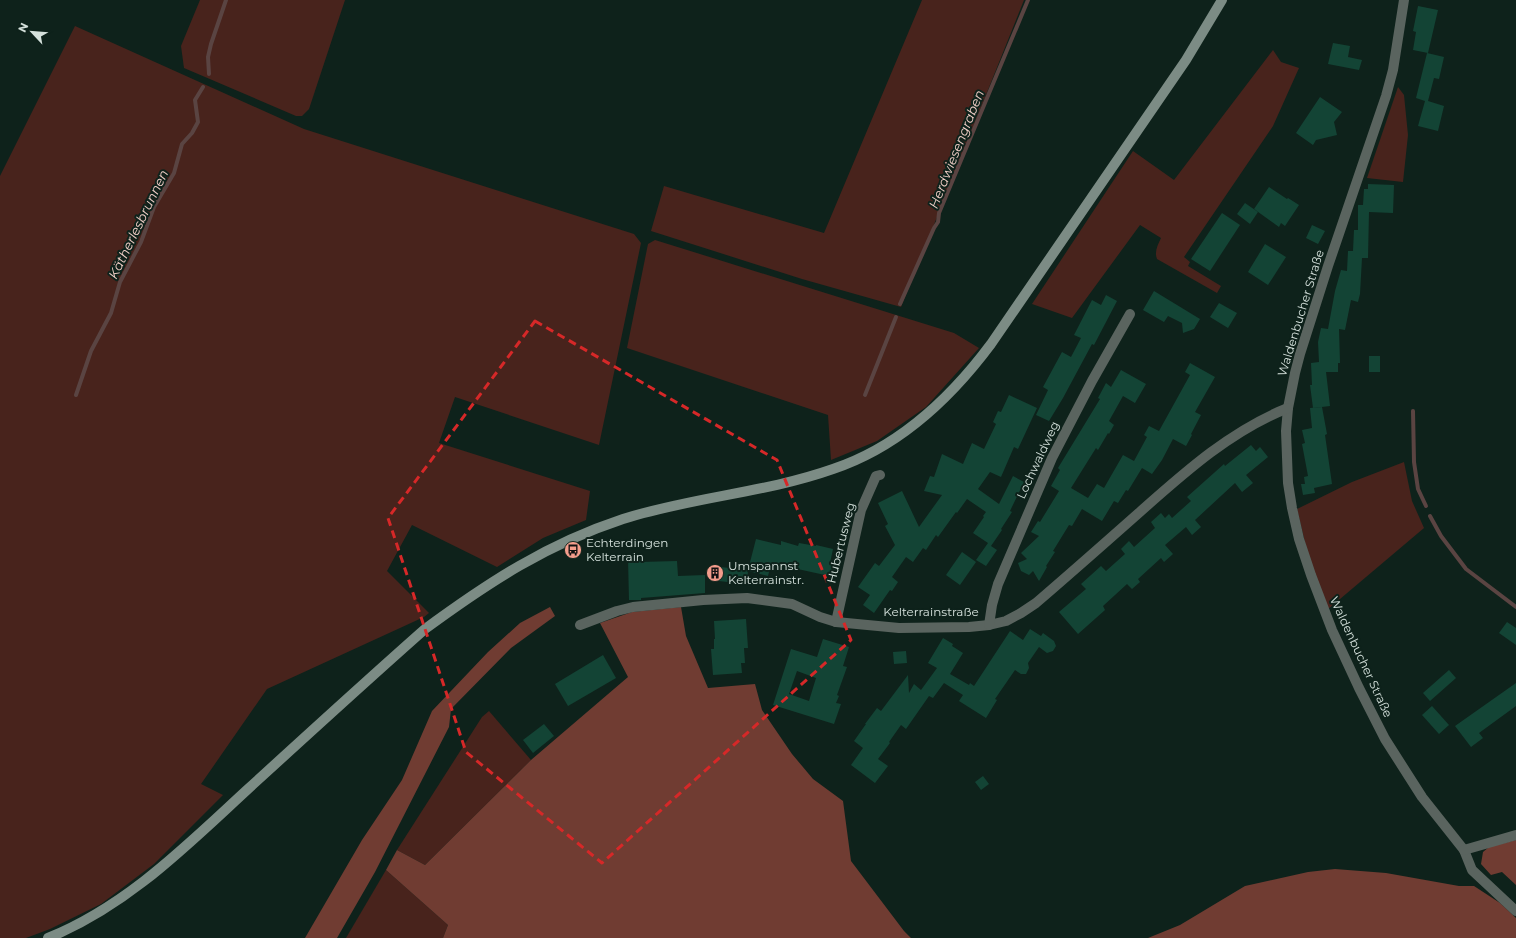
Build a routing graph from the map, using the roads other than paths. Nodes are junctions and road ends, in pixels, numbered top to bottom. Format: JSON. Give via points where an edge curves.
{"nodes":[{"id":1,"x":1222,"y":0,"type":"edge"},
{"id":2,"x":1404,"y":0,"type":"edge"},
{"id":3,"x":1130,"y":314,"type":"dead end"},
{"id":4,"x":1288,"y":408,"type":"junction"},
{"id":5,"x":880,"y":475,"type":"dead end"},
{"id":6,"x":836,"y":622,"type":"junction"},
{"id":7,"x":580,"y":625,"type":"dead end"},
{"id":8,"x":989,"y":625,"type":"junction"},
{"id":9,"x":1516,"y":835,"type":"edge"},
{"id":10,"x":1464,"y":850,"type":"junction"},
{"id":11,"x":1516,"y":911,"type":"edge"},
{"id":12,"x":48,"y":938,"type":"edge"}],
"edges":[{"from":1,"to":12,"type":"main road","via":[[1186,60],[991,344],[955,388],[928,414],[888,443],[834,469],[625,518],[556,546],[506,572],[425,629],[152,875],[114,904]]},
{"from":2,"to":4,"type":"street","name":"Waldenbucher Straße","via":[[1394,70],[1300,354]]},
{"from":3,"to":8,"type":"street","name":"Lochwaldweg","via":[[1052,458],[998,584]]},
{"from":4,"to":8,"type":"street","name":"Kelterrainstraße","via":[[1236,434],[1212,451],[1036,603],[1006,621]]},
{"from":4,"to":10,"type":"street","name":"Waldenbucher Straße","via":[[1286,457],[1292,508],[1301,546],[1329,624],[1395,756],[1422,797]]},
{"from":5,"to":6,"type":"street","name":"Hubertusweg","via":[[876,476],[861,510]]},
{"from":6,"to":7,"type":"street","name":"Kelterrainstraße","via":[[792,604],[747,598],[633,607]]},
{"from":6,"to":8,"type":"street","name":"Kelterrainstraße","via":[[899,628]]},
{"from":9,"to":10,"type":"street"},
{"from":10,"to":11,"type":"street","name":"Waldenbucher Straße","via":[[1472,870]]}]}
